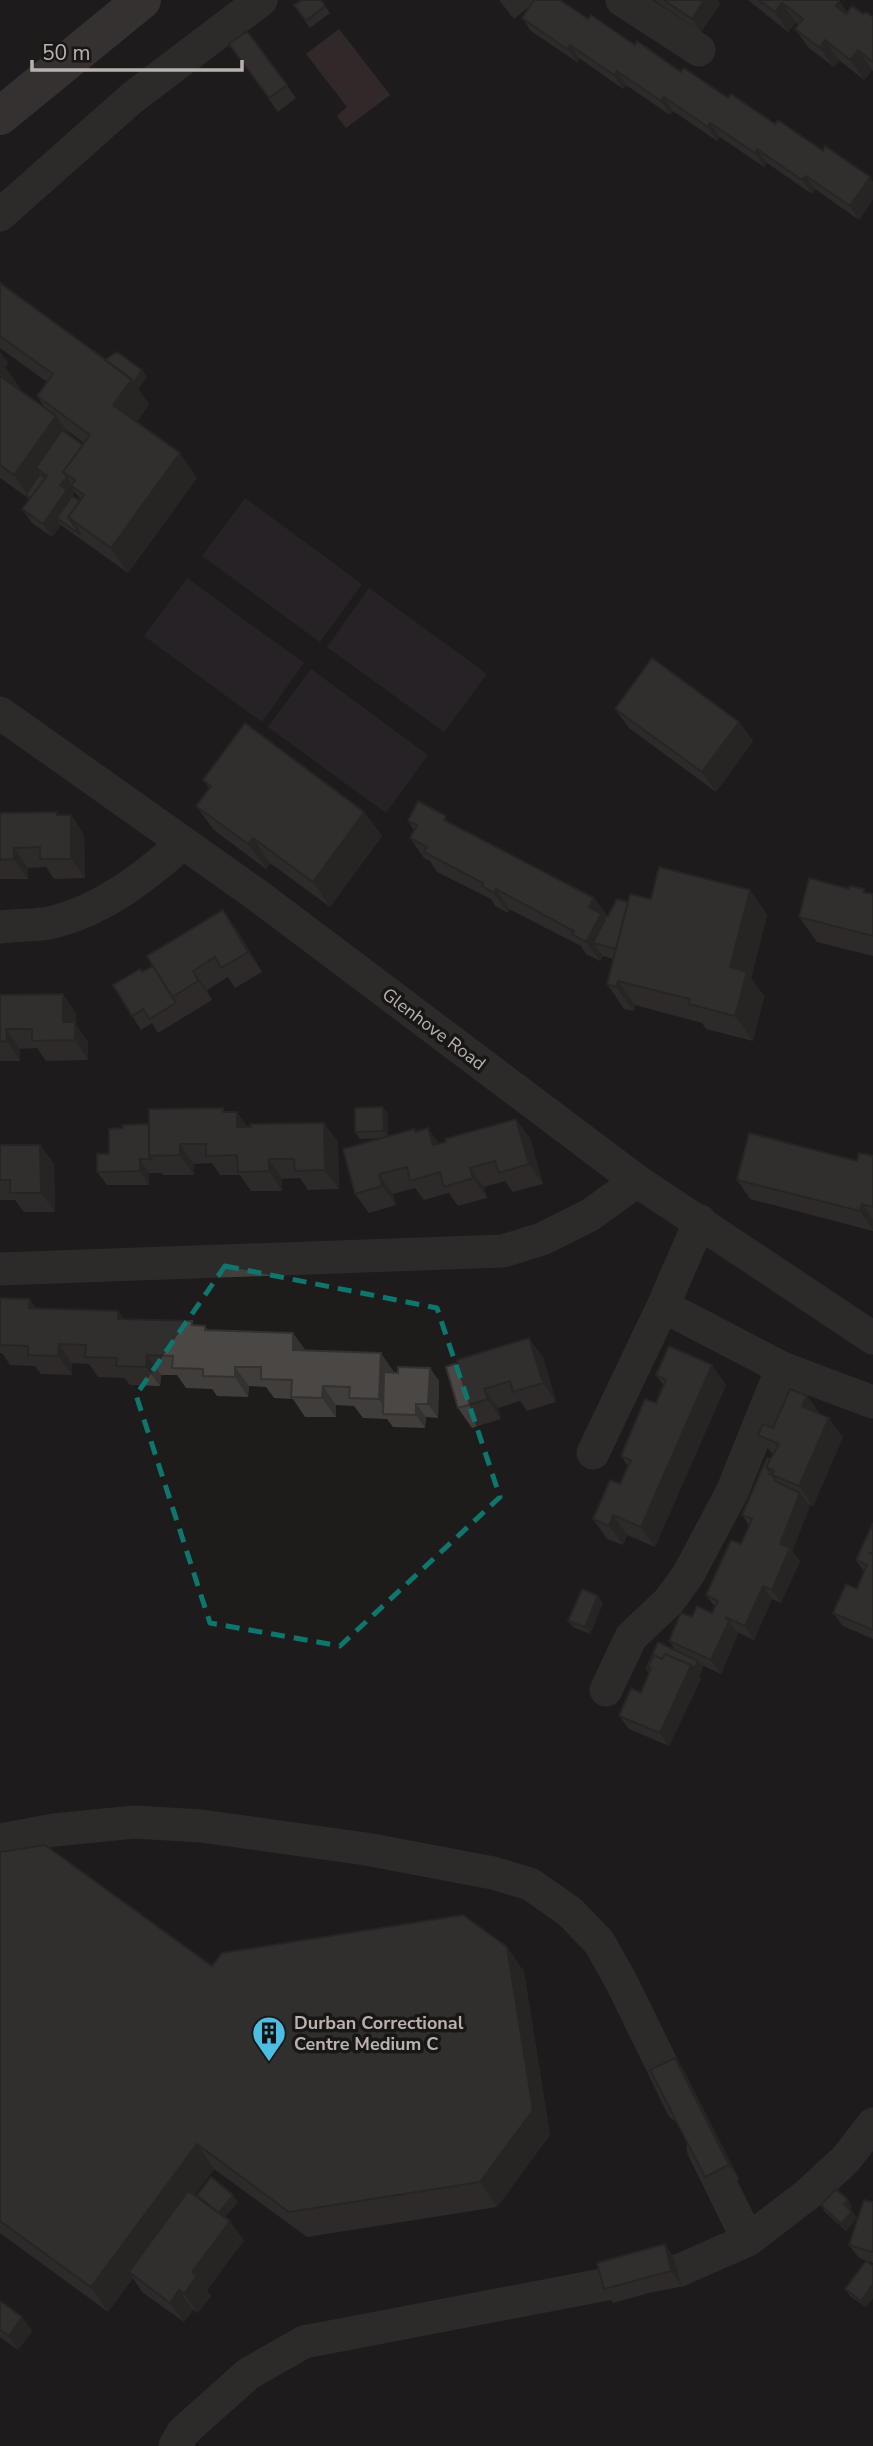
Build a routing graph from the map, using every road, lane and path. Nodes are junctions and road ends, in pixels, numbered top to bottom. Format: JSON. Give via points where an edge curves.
{"nodes":[{"id":1,"x":142,"y":0,"type":"edge"},
{"id":2,"x":261,"y":0,"type":"edge"},
{"id":3,"x":622,"y":0,"type":"edge"},
{"id":4,"x":699,"y":50,"type":"dead end"},
{"id":5,"x":0,"y":116,"type":"edge"},
{"id":6,"x":0,"y":215,"type":"edge"},
{"id":7,"x":0,"y":713,"type":"edge"},
{"id":8,"x":183,"y":843,"type":"junction"},
{"id":9,"x":0,"y":927,"type":"edge"},
{"id":10,"x":637,"y":1181,"type":"junction"},
{"id":11,"x":700,"y":1221,"type":"junction"},
{"id":12,"x":0,"y":1269,"type":"edge"},
{"id":13,"x":663,"y":1306,"type":"junction"},
{"id":14,"x":873,"y":1338,"type":"edge"},
{"id":15,"x":782,"y":1368,"type":"junction"},
{"id":16,"x":873,"y":1402,"type":"edge"},
{"id":17,"x":593,"y":1453,"type":"dead end"},
{"id":18,"x":606,"y":1690,"type":"dead end"},
{"id":19,"x":0,"y":1840,"type":"edge"},
{"id":20,"x":873,"y":2124,"type":"edge"},
{"id":21,"x":748,"y":2240,"type":"junction"},
{"id":22,"x":175,"y":2446,"type":"edge"}],
"edges":[{"from":1,"to":5,"type":"street"},
{"from":2,"to":6,"type":"street","via":[[132,98]]},
{"from":3,"to":4,"type":"street"},
{"from":7,"to":8,"type":"street","name":"Glenhove Road"},
{"from":8,"to":9,"type":"street","via":[[150,874],[87,910],[53,922]]},
{"from":8,"to":10,"type":"street","name":"Glenhove Road"},
{"from":10,"to":11,"type":"street","name":"Glenhove Road"},
{"from":10,"to":12,"type":"street","via":[[590,1215],[542,1239],[503,1251]]},
{"from":11,"to":13,"type":"street"},
{"from":11,"to":14,"type":"street","name":"Glenhove Road"},
{"from":13,"to":15,"type":"street"},
{"from":13,"to":17,"type":"street"},
{"from":15,"to":16,"type":"street"},
{"from":15,"to":18,"type":"street","via":[[732,1492],[688,1575],[669,1601],[631,1637]]},
{"from":19,"to":21,"type":"street","via":[[135,1822],[201,1826],[366,1849],[530,1884],[570,1912],[599,1942]]},
{"from":20,"to":21,"type":"street","via":[[846,2159]]},
{"from":21,"to":22,"type":"street","via":[[680,2270],[304,2342],[248,2374],[183,2432]]}]}
